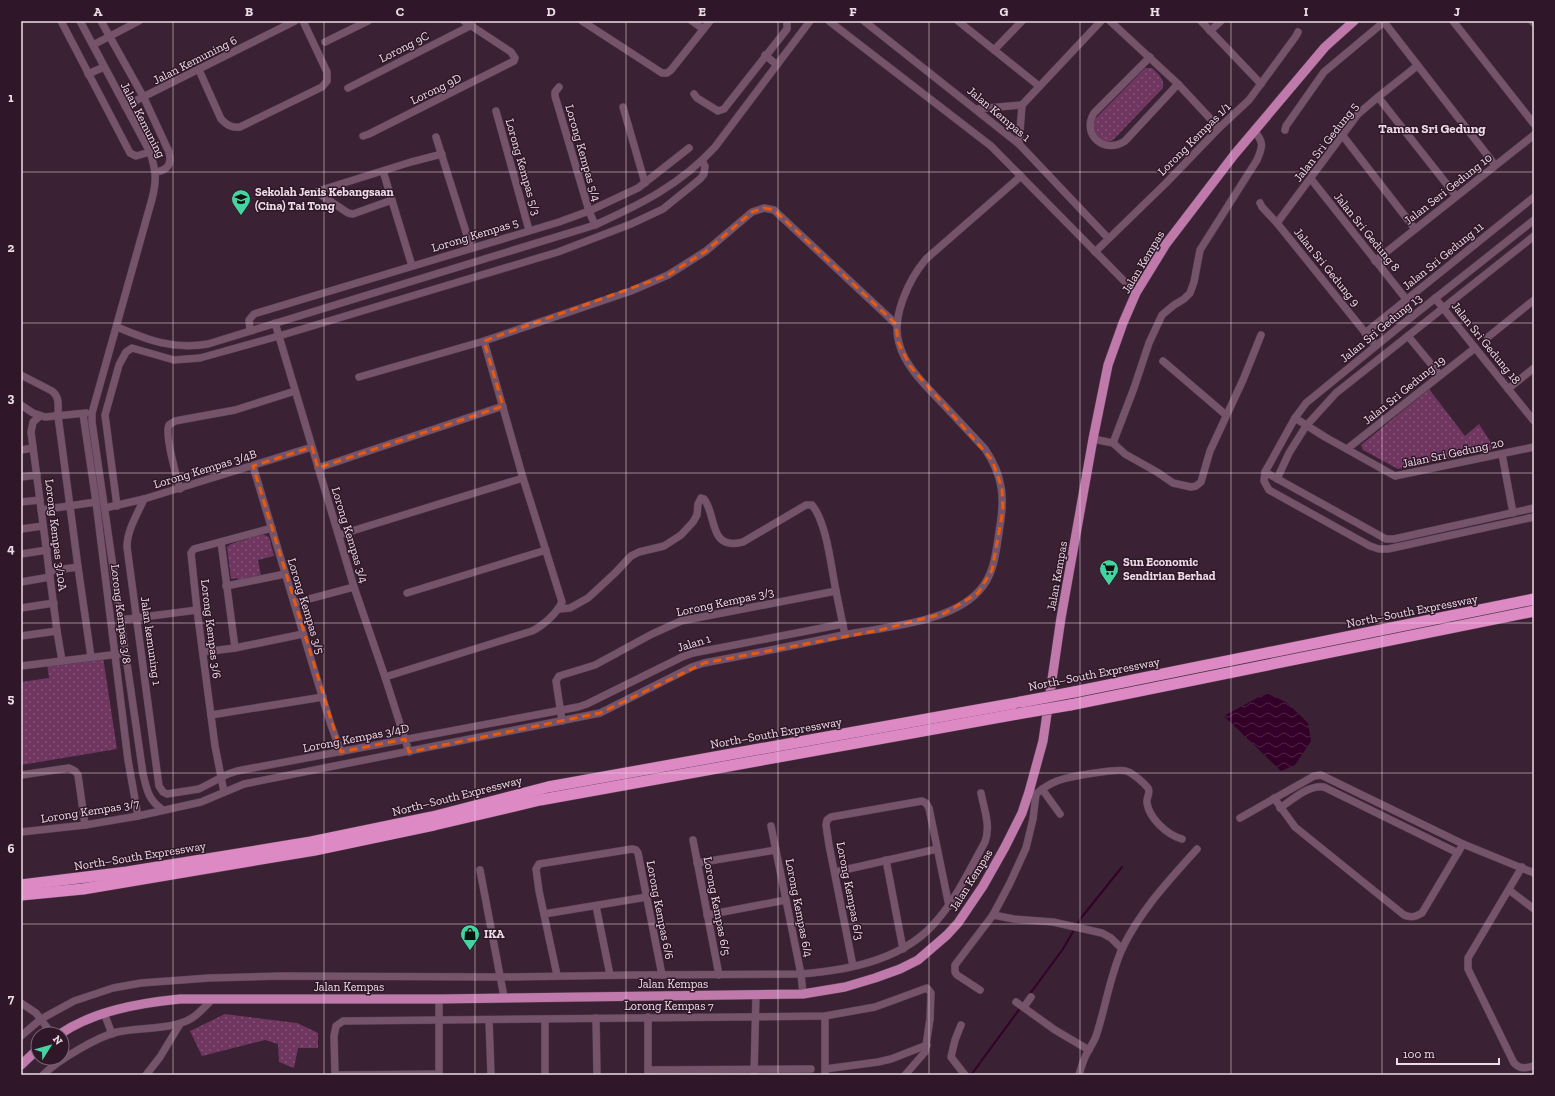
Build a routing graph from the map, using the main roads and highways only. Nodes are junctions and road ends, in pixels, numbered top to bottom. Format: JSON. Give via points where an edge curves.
{"nodes":[{"id":1,"x":1354,"y":21,"type":"edge"},
{"id":2,"x":1534,"y":599,"type":"edge"},
{"id":3,"x":1534,"y":611,"type":"edge"},
{"id":4,"x":21,"y":885,"type":"edge"},
{"id":5,"x":21,"y":895,"type":"edge"},
{"id":6,"x":70,"y":1027,"type":"edge"},
{"id":7,"x":30,"y":1057,"type":"edge"},
{"id":8,"x":21,"y":1065,"type":"edge"}],
"edges":[{"from":1,"to":6,"type":"main road","name":"Jalan Kempas","via":[[1325,47],[1254,130],[1166,244],[1136,293],[1108,365],[1061,618],[1032,793],[983,886],[958,923],[918,960],[875,978],[844,987],[803,994],[439,999],[180,999],[155,1001],[104,1013]]},
{"from":2,"to":4,"type":"highway","name":"North–South Expressway","bridge":true,"via":[[1074,692],[548,787],[432,817],[310,842],[127,872]]},
{"from":3,"to":5,"type":"highway","name":"North–South Expressway","bridge":true,"via":[[1070,705],[540,800],[308,852],[83,889]]},
{"from":7,"to":8,"type":"main road"}]}
